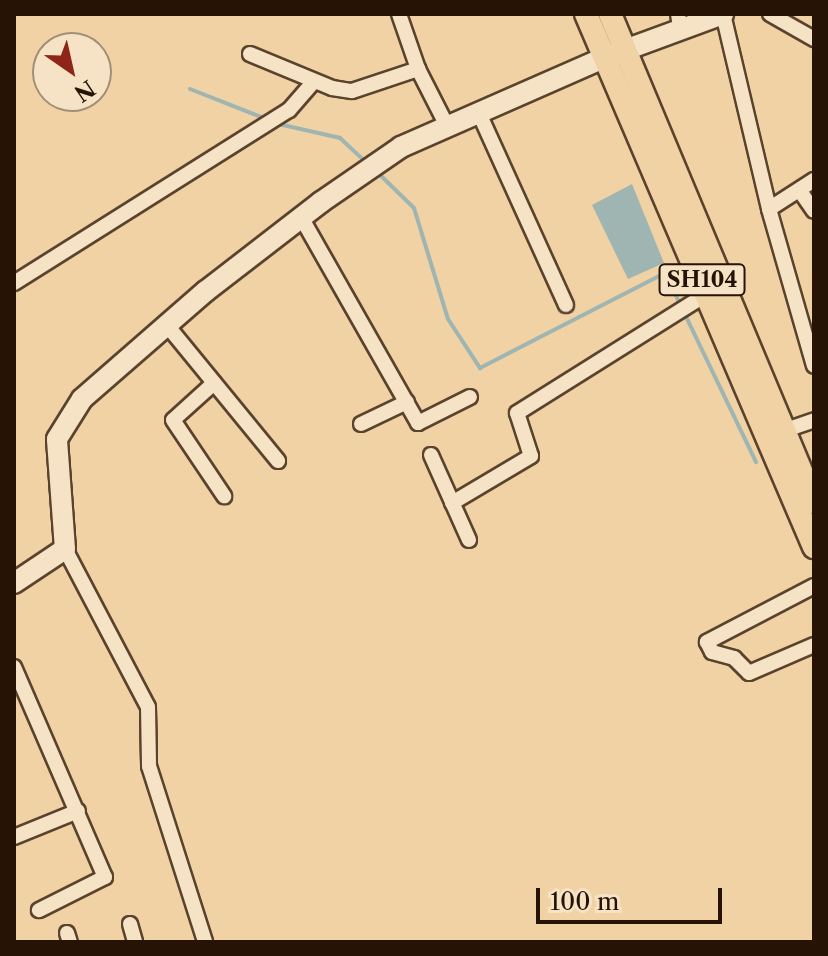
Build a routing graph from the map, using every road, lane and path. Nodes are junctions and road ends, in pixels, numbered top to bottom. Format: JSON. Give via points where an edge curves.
{"nodes":[{"id":1,"x":399,"y":14,"type":"edge"},
{"id":2,"x":586,"y":14,"type":"edge"},
{"id":3,"x":610,"y":14,"type":"edge"},
{"id":4,"x":723,"y":14,"type":"edge"},
{"id":5,"x":770,"y":14,"type":"edge"},
{"id":6,"x":679,"y":20,"type":"edge"},
{"id":7,"x":814,"y":39,"type":"edge"},
{"id":8,"x":615,"y":53,"type":"junction"},
{"id":9,"x":250,"y":54,"type":"dead end"},
{"id":10,"x":418,"y":69,"type":"junction"},
{"id":11,"x":314,"y":81,"type":"junction"},
{"id":12,"x":478,"y":111,"type":"junction"},
{"id":13,"x":447,"y":126,"type":"junction"},
{"id":14,"x":814,"y":180,"type":"edge"},
{"id":15,"x":800,"y":191,"type":"junction"},
{"id":16,"x":769,"y":209,"type":"junction"},
{"id":17,"x":814,"y":211,"type":"edge"},
{"id":18,"x":301,"y":217,"type":"junction"},
{"id":19,"x":14,"y":283,"type":"edge"},
{"id":20,"x":707,"y":294,"type":"junction"},
{"id":21,"x":566,"y":305,"type":"dead end"},
{"id":22,"x":166,"y":324,"type":"junction"},
{"id":23,"x":810,"y":334,"type":"edge"},
{"id":24,"x":814,"y":366,"type":"edge"},
{"id":25,"x":214,"y":383,"type":"junction"},
{"id":26,"x":470,"y":397,"type":"dead end"},
{"id":27,"x":407,"y":402,"type":"junction"},
{"id":28,"x":814,"y":420,"type":"edge"},
{"id":29,"x":361,"y":424,"type":"dead end"},
{"id":30,"x":776,"y":434,"type":"junction"},
{"id":31,"x":431,"y":455,"type":"dead end"},
{"id":32,"x":278,"y":461,"type":"dead end"},
{"id":33,"x":224,"y":496,"type":"dead end"},
{"id":34,"x":814,"y":502,"type":"edge"},
{"id":35,"x":452,"y":503,"type":"junction"},
{"id":36,"x":469,"y":540,"type":"dead end"},
{"id":37,"x":814,"y":547,"type":"edge"},
{"id":38,"x":65,"y":549,"type":"junction"},
{"id":39,"x":14,"y":583,"type":"edge"},
{"id":40,"x":814,"y":586,"type":"edge"},
{"id":41,"x":814,"y":645,"type":"edge"},
{"id":42,"x":14,"y":667,"type":"edge"},
{"id":43,"x":78,"y":811,"type":"junction"},
{"id":44,"x":14,"y":837,"type":"edge"},
{"id":45,"x":39,"y":910,"type":"dead end"},
{"id":46,"x":130,"y":924,"type":"dead end"},
{"id":47,"x":135,"y":942,"type":"edge"},
{"id":48,"x":205,"y":942,"type":"edge"}],
"edges":[{"from":1,"to":10,"type":"street"},
{"from":2,"to":8,"type":"main road","number":"SH104"},
{"from":3,"to":8,"type":"main road","number":"SH104"},
{"from":4,"to":6,"type":"street"},
{"from":4,"to":16,"type":"street"},
{"from":5,"to":7,"type":"street"},
{"from":6,"to":8,"type":"street"},
{"from":8,"to":12,"type":"street"},
{"from":8,"to":20,"type":"main road","number":"SH104"},
{"from":8,"to":30,"type":"main road","number":"SH104"},
{"from":9,"to":11,"type":"street"},
{"from":10,"to":11,"type":"street","via":[[352,91]]},
{"from":10,"to":13,"type":"street"},
{"from":11,"to":19,"type":"street","via":[[272,122]]},
{"from":12,"to":13,"type":"street"},
{"from":12,"to":21,"type":"street"},
{"from":13,"to":18,"type":"street","via":[[386,158]]},
{"from":14,"to":15,"type":"street"},
{"from":15,"to":16,"type":"street"},
{"from":15,"to":17,"type":"street"},
{"from":16,"to":23,"type":"street"},
{"from":18,"to":22,"type":"street"},
{"from":18,"to":27,"type":"street"},
{"from":20,"to":30,"type":"main road","number":"SH104"},
{"from":20,"to":35,"type":"street","via":[[517,413],[531,456]]},
{"from":22,"to":25,"type":"street"},
{"from":22,"to":38,"type":"street","via":[[82,399],[57,439]]},
{"from":23,"to":24,"type":"street"},
{"from":25,"to":32,"type":"street"},
{"from":25,"to":33,"type":"street","via":[[173,420]]},
{"from":26,"to":27,"type":"street","via":[[418,423]]},
{"from":27,"to":29,"type":"street"},
{"from":28,"to":30,"type":"street"},
{"from":30,"to":34,"type":"main road","number":"SH104"},
{"from":30,"to":37,"type":"main road","number":"SH104"},
{"from":31,"to":35,"type":"street"},
{"from":35,"to":36,"type":"street"},
{"from":38,"to":39,"type":"street"},
{"from":38,"to":48,"type":"street","via":[[118,640],[148,707],[149,766]]},
{"from":40,"to":41,"type":"street","via":[[707,642],[712,652],[734,658],[749,673]]},
{"from":42,"to":43,"type":"street"},
{"from":43,"to":44,"type":"street"},
{"from":43,"to":45,"type":"street","via":[[105,877]]},
{"from":46,"to":47,"type":"street"}]}
